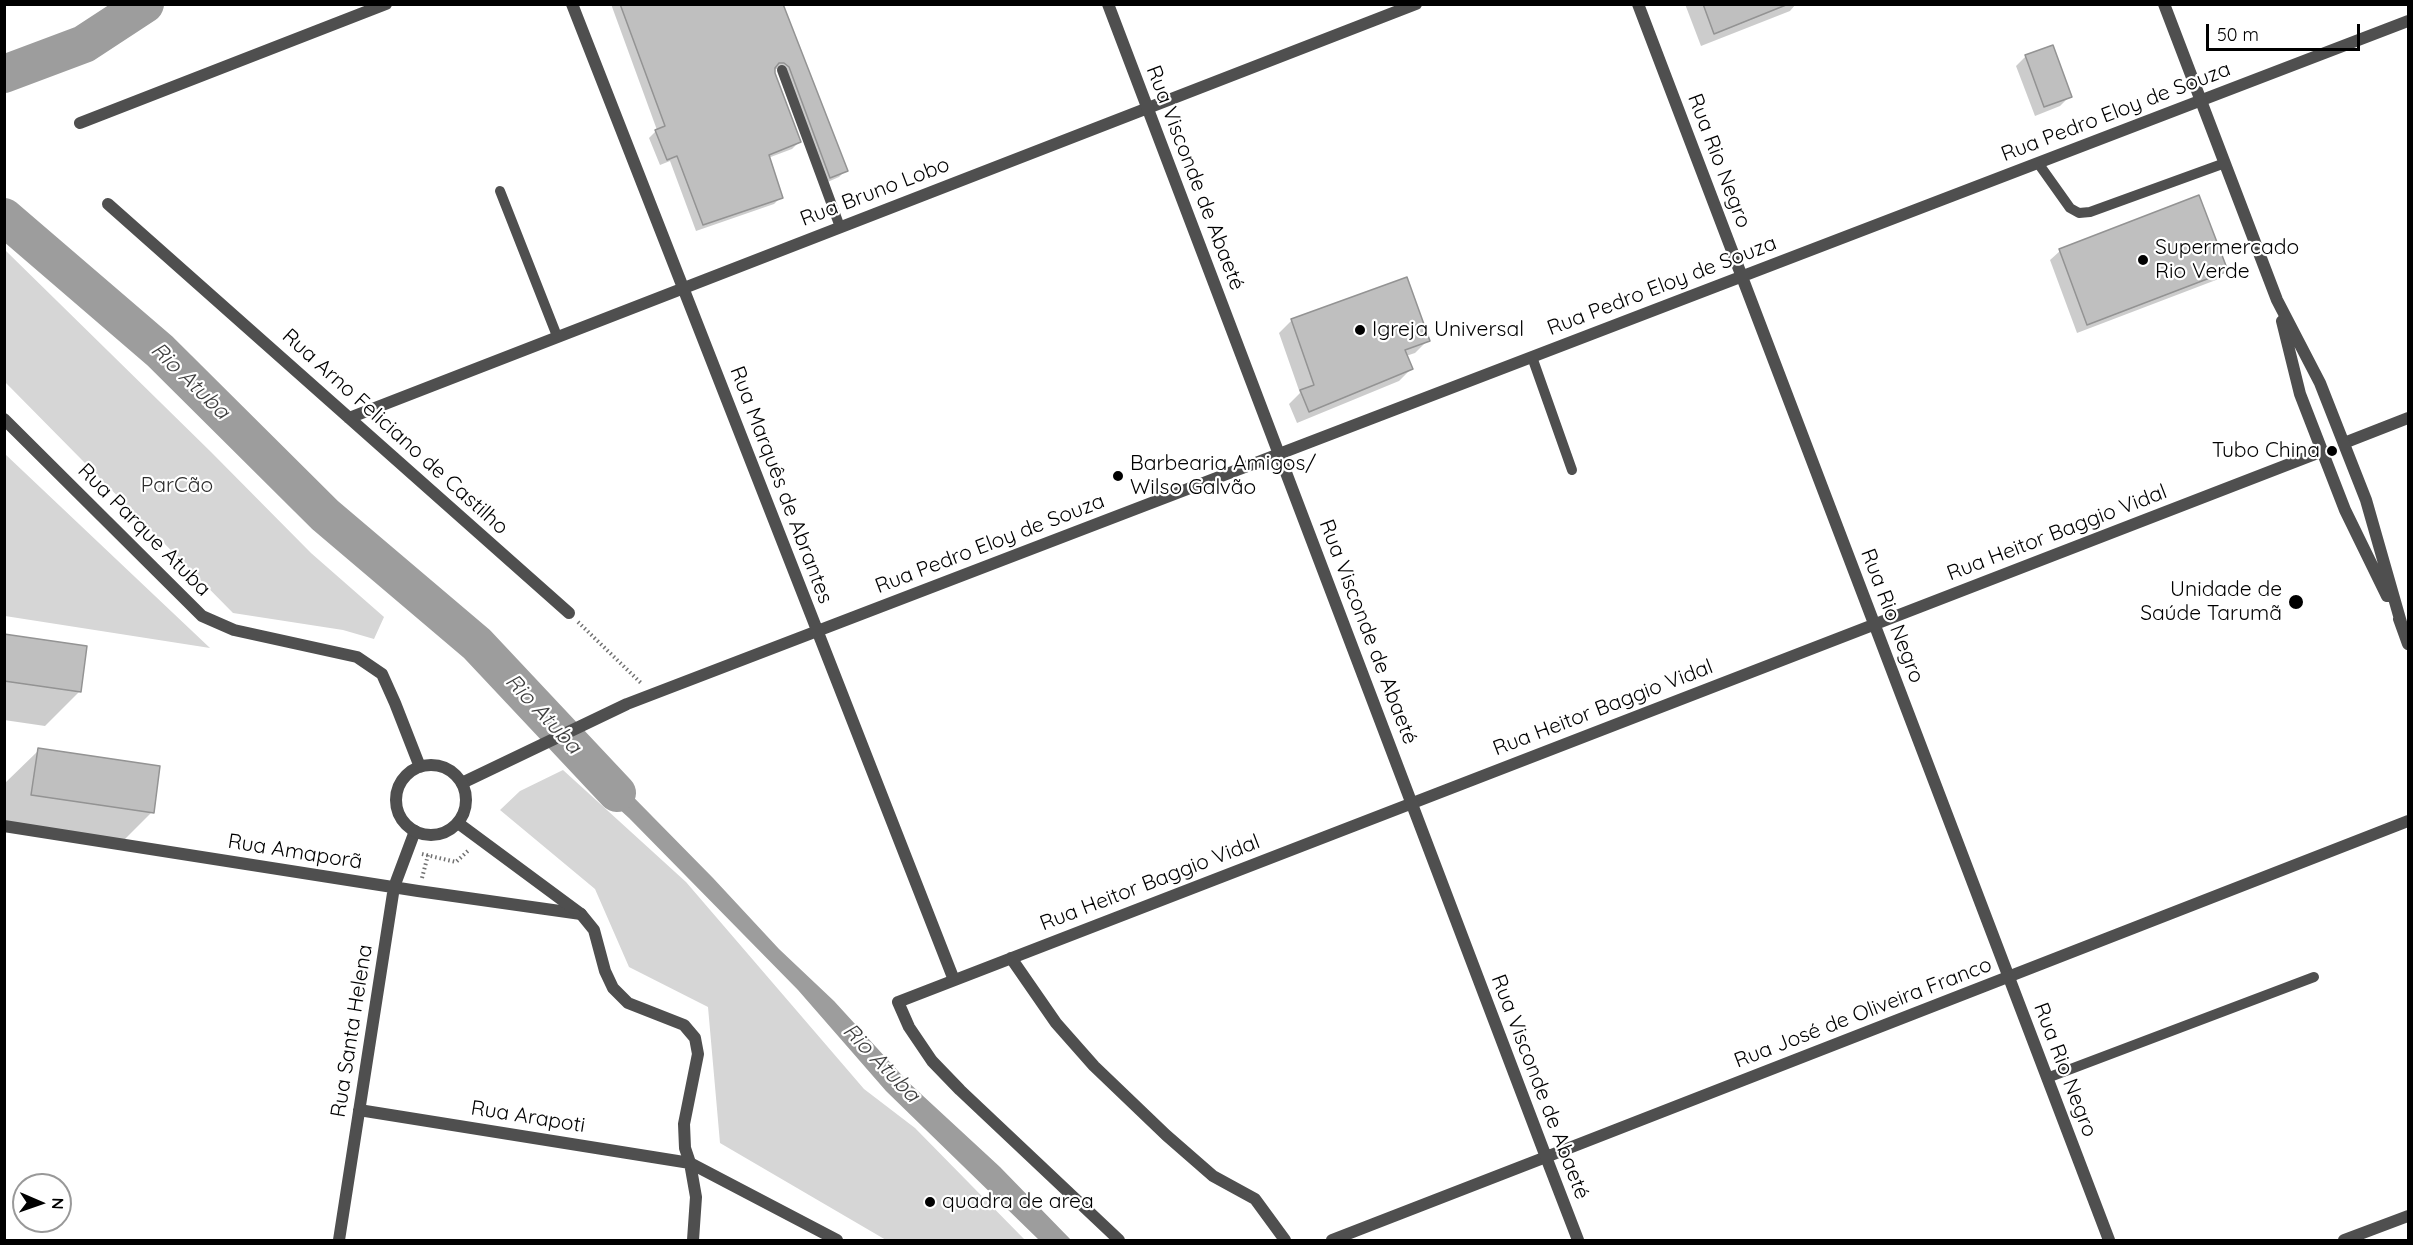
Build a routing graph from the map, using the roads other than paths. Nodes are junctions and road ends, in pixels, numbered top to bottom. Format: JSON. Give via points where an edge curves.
{"nodes":[{"id":1,"x":386,"y":4,"type":"edge"},
{"id":2,"x":572,"y":4,"type":"edge"},
{"id":3,"x":1108,"y":4,"type":"edge"},
{"id":4,"x":1416,"y":4,"type":"edge"},
{"id":5,"x":1638,"y":4,"type":"edge"},
{"id":6,"x":2164,"y":4,"type":"edge"},
{"id":7,"x":2409,"y":21,"type":"edge"},
{"id":8,"x":782,"y":70,"type":"dead end"},
{"id":9,"x":2201,"y":100,"type":"junction"},
{"id":10,"x":1147,"y":108,"type":"junction"},
{"id":11,"x":80,"y":123,"type":"dead end"},
{"id":12,"x":2038,"y":163,"type":"junction"},
{"id":13,"x":2225,"y":164,"type":"junction"},
{"id":14,"x":500,"y":191,"type":"dead end"},
{"id":15,"x":108,"y":204,"type":"dead end"},
{"id":16,"x":840,"y":227,"type":"junction"},
{"id":17,"x":1742,"y":276,"type":"junction"},
{"id":18,"x":683,"y":287,"type":"junction"},
{"id":19,"x":2277,"y":300,"type":"junction"},
{"id":20,"x":557,"y":336,"type":"junction"},
{"id":21,"x":1532,"y":357,"type":"junction"},
{"id":22,"x":349,"y":418,"type":"junction"},
{"id":23,"x":2409,"y":418,"type":"edge"},
{"id":24,"x":4,"y":419,"type":"edge"},
{"id":25,"x":2343,"y":443,"type":"junction"},
{"id":26,"x":2323,"y":451,"type":"junction"},
{"id":27,"x":1279,"y":454,"type":"junction"},
{"id":28,"x":1572,"y":470,"type":"dead end"},
{"id":29,"x":569,"y":613,"type":"road end"},
{"id":30,"x":1874,"y":624,"type":"junction"},
{"id":31,"x":2402,"y":626,"type":"junction"},
{"id":32,"x":817,"y":631,"type":"junction"},
{"id":33,"x":2409,"y":644,"type":"edge"},
{"id":34,"x":420,"y":767,"type":"junction"},
{"id":35,"x":462,"y":783,"type":"junction"},
{"id":36,"x":1412,"y":803,"type":"junction"},
{"id":37,"x":2409,"y":821,"type":"edge"},
{"id":38,"x":458,"y":823,"type":"junction"},
{"id":39,"x":4,"y":826,"type":"edge"},
{"id":40,"x":414,"y":831,"type":"junction"},
{"id":41,"x":394,"y":887,"type":"junction"},
{"id":42,"x":581,"y":914,"type":"junction"},
{"id":43,"x":1011,"y":958,"type":"junction"},
{"id":44,"x":2009,"y":977,"type":"junction"},
{"id":45,"x":2314,"y":977,"type":"dead end"},
{"id":46,"x":954,"y":980,"type":"junction"},
{"id":47,"x":2047,"y":1078,"type":"junction"},
{"id":48,"x":359,"y":1110,"type":"junction"},
{"id":49,"x":1546,"y":1157,"type":"junction"},
{"id":50,"x":690,"y":1163,"type":"junction"},
{"id":51,"x":2409,"y":1216,"type":"edge"},
{"id":52,"x":339,"y":1240,"type":"edge"},
{"id":53,"x":693,"y":1240,"type":"edge"},
{"id":54,"x":837,"y":1240,"type":"edge"},
{"id":55,"x":1119,"y":1240,"type":"edge"},
{"id":56,"x":1285,"y":1240,"type":"edge"},
{"id":57,"x":1332,"y":1240,"type":"edge"},
{"id":58,"x":1578,"y":1240,"type":"edge"},
{"id":59,"x":2109,"y":1240,"type":"edge"},
{"id":60,"x":2344,"y":1240,"type":"edge"}],
"edges":[{"from":1,"to":11,"type":"street"},
{"from":2,"to":18,"type":"street","name":"Rua Marquês de Abrantes"},
{"from":3,"to":10,"type":"street","name":"Rua Visconde de Abaeté"},
{"from":4,"to":10,"type":"street","name":"Rua Bruno Lobo"},
{"from":5,"to":17,"type":"street","name":"Rua Rio Negro"},
{"from":6,"to":9,"type":"street"},
{"from":7,"to":9,"type":"street","name":"Rua Pedro Eloy de Souza"},
{"from":8,"to":16,"type":"lane"},
{"from":9,"to":12,"type":"street","name":"Rua Pedro Eloy de Souza"},
{"from":9,"to":13,"type":"street"},
{"from":10,"to":16,"type":"street","name":"Rua Bruno Lobo"},
{"from":10,"to":27,"type":"street","name":"Rua Visconde de Abaeté"},
{"from":12,"to":13,"type":"lane","via":[[2070,208],[2079,213]]},
{"from":12,"to":17,"type":"street","name":"Rua Pedro Eloy de Souza"},
{"from":13,"to":19,"type":"street"},
{"from":14,"to":20,"type":"lane"},
{"from":15,"to":22,"type":"street","name":"Rua Arno Feliciano de Castilho"},
{"from":16,"to":18,"type":"street","name":"Rua Bruno Lobo"},
{"from":17,"to":21,"type":"street","name":"Rua Pedro Eloy de Souza"},
{"from":17,"to":30,"type":"street","name":"Rua Rio Negro"},
{"from":18,"to":20,"type":"street","name":"Rua Bruno Lobo"},
{"from":18,"to":32,"type":"street","name":"Rua Marquês de Abrantes"},
{"from":19,"to":25,"type":"street","via":[[2320,383]]},
{"from":19,"to":26,"type":"street","via":[[2300,394]]},
{"from":20,"to":22,"type":"street","name":"Rua Bruno Lobo"},
{"from":21,"to":27,"type":"street","name":"Rua Pedro Eloy de Souza"},
{"from":21,"to":28,"type":"lane"},
{"from":22,"to":29,"type":"street","name":"Rua Arno Feliciano de Castilho"},
{"from":23,"to":25,"type":"street"},
{"from":24,"to":34,"type":"street","name":"Rua Parque Atuba","via":[[202,616],[234,630],[357,657],[382,674]]},
{"from":25,"to":31,"type":"street","via":[[2366,500]]},
{"from":26,"to":30,"type":"street","name":"Rua Heitor Baggio Vidal"},
{"from":26,"to":31,"type":"street","via":[[2345,510]]},
{"from":27,"to":32,"type":"street","name":"Rua Pedro Eloy de Souza"},
{"from":27,"to":36,"type":"street","name":"Rua Visconde de Abaeté"},
{"from":30,"to":36,"type":"street","name":"Rua Heitor Baggio Vidal"},
{"from":30,"to":44,"type":"street","name":"Rua Rio Negro"},
{"from":31,"to":33,"type":"street"},
{"from":32,"to":35,"type":"street","name":"Rua Pedro Eloy de Souza","via":[[627,704]]},
{"from":32,"to":46,"type":"street","name":"Rua Marquês de Abrantes"},
{"from":34,"to":35,"type":"street","via":[[448,770]]},
{"from":34,"to":40,"type":"street","via":[[409,773],[397,792],[399,815]]},
{"from":35,"to":38,"type":"street","via":[[466,804]]},
{"from":36,"to":43,"type":"street","name":"Rua Heitor Baggio Vidal"},
{"from":36,"to":49,"type":"street","name":"Rua Visconde de Abaeté"},
{"from":37,"to":44,"type":"street","name":"Rua José de Oliveira Franco"},
{"from":38,"to":40,"type":"street","via":[[437,835]]},
{"from":38,"to":42,"type":"street"},
{"from":39,"to":41,"type":"street","name":"Rua Amaporã"},
{"from":40,"to":41,"type":"street","name":"Rua Santa Helena"},
{"from":41,"to":42,"type":"street","name":"Rua Amaporã"},
{"from":41,"to":48,"type":"street","name":"Rua Santa Helena"},
{"from":42,"to":50,"type":"street","via":[[594,930],[614,988],[628,1003],[684,1025],[695,1038],[698,1054],[684,1124]]},
{"from":43,"to":46,"type":"street","name":"Rua Heitor Baggio Vidal"},
{"from":43,"to":56,"type":"street","via":[[1056,1023],[1101,1074],[1213,1176],[1262,1205]]},
{"from":44,"to":47,"type":"street","name":"Rua Rio Negro"},
{"from":44,"to":49,"type":"street","name":"Rua José de Oliveira Franco"},
{"from":45,"to":47,"type":"lane"},
{"from":46,"to":55,"type":"street","name":"Rua Heitor Baggio Vidal","via":[[898,1002],[909,1027],[932,1061]]},
{"from":47,"to":59,"type":"street","name":"Rua Rio Negro"},
{"from":48,"to":50,"type":"street","name":"Rua Arapoti"},
{"from":48,"to":52,"type":"street","name":"Rua Santa Helena"},
{"from":49,"to":57,"type":"street","name":"Rua José de Oliveira Franco"},
{"from":49,"to":58,"type":"street","name":"Rua Visconde de Abaeté"},
{"from":50,"to":53,"type":"street","via":[[696,1197]]},
{"from":50,"to":54,"type":"street"},
{"from":51,"to":60,"type":"street"}]}
